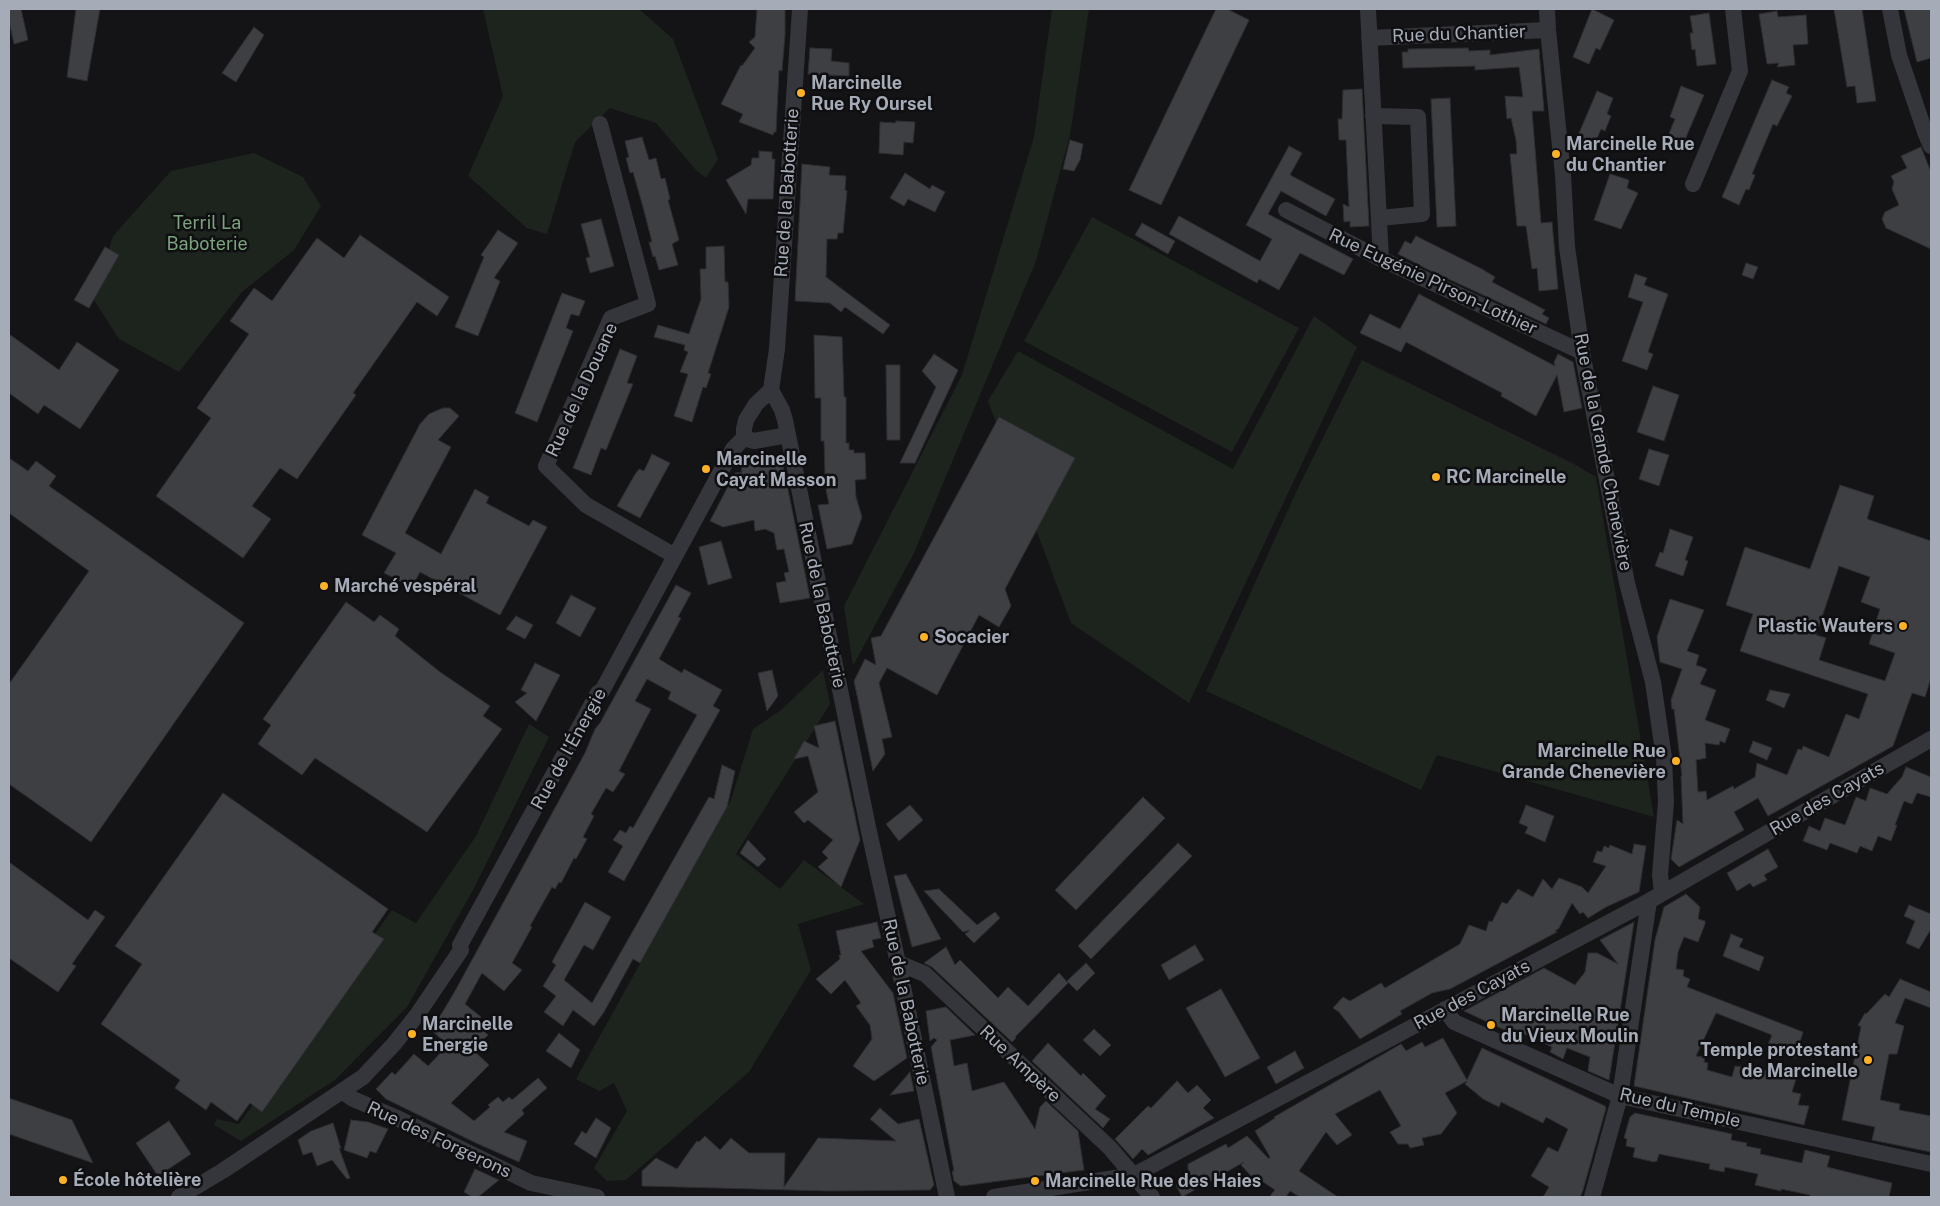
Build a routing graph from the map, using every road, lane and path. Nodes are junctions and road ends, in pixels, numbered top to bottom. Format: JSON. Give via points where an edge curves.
{"nodes":[{"id":1,"x":800,"y":9,"type":"edge"},
{"id":2,"x":1368,"y":9,"type":"edge"},
{"id":3,"x":1548,"y":9,"type":"edge"},
{"id":4,"x":1733,"y":9,"type":"edge"},
{"id":5,"x":1890,"y":9,"type":"edge"},
{"id":6,"x":1548,"y":30,"type":"junction"},
{"id":7,"x":1369,"y":38,"type":"junction"},
{"id":8,"x":1373,"y":116,"type":"junction"},
{"id":9,"x":600,"y":124,"type":"dead end"},
{"id":10,"x":1931,"y":146,"type":"edge"},
{"id":11,"x":1693,"y":184,"type":"dead end"},
{"id":12,"x":1286,"y":210,"type":"dead end"},
{"id":13,"x":1379,"y":218,"type":"junction"},
{"id":14,"x":1381,"y":259,"type":"junction"},
{"id":15,"x":1582,"y":352,"type":"junction"},
{"id":16,"x":771,"y":390,"type":"junction"},
{"id":17,"x":788,"y":435,"type":"junction"},
{"id":18,"x":744,"y":438,"type":"junction"},
{"id":19,"x":676,"y":556,"type":"junction"},
{"id":20,"x":1931,"y":739,"type":"edge"},
{"id":21,"x":1655,"y":897,"type":"junction"},
{"id":22,"x":898,"y":962,"type":"junction"},
{"id":23,"x":1445,"y":1009,"type":"junction"},
{"id":24,"x":342,"y":1092,"type":"junction"},
{"id":25,"x":1620,"y":1096,"type":"junction"},
{"id":26,"x":1931,"y":1164,"type":"edge"},
{"id":27,"x":1134,"y":1175,"type":"junction"},
{"id":28,"x":180,"y":1197,"type":"edge"},
{"id":29,"x":597,"y":1197,"type":"edge"},
{"id":30,"x":947,"y":1197,"type":"edge"},
{"id":31,"x":994,"y":1197,"type":"edge"},
{"id":32,"x":1152,"y":1197,"type":"edge"},
{"id":33,"x":1592,"y":1197,"type":"edge"}],
"edges":[{"from":1,"to":16,"type":"street","name":"Rue de la Babotterie"},
{"from":2,"to":7,"type":"street"},
{"from":3,"to":6,"type":"street","name":"Rue de la Grande Chenevière"},
{"from":4,"to":11,"type":"street","via":[[1740,71]]},
{"from":5,"to":10,"type":"street","via":[[1899,55]]},
{"from":6,"to":7,"type":"street","name":"Rue du Chantier"},
{"from":6,"to":15,"type":"street","name":"Rue de la Grande Chenevière","via":[[1567,247]]},
{"from":7,"to":8,"type":"street"},
{"from":8,"to":13,"type":"street"},
{"from":8,"to":13,"type":"street","via":[[1418,117],[1422,214]]},
{"from":9,"to":19,"type":"street","name":"Rue de la Douane","via":[[648,304],[611,318],[546,466],[586,505]]},
{"from":12,"to":14,"type":"street","name":"Rue Eugénie Pirson-Lothier"},
{"from":13,"to":14,"type":"street"},
{"from":14,"to":15,"type":"street","name":"Rue Eugénie Pirson-Lothier"},
{"from":15,"to":21,"type":"street","name":"Rue de la Grande Chenevière","via":[[1627,583],[1653,682],[1665,766],[1666,802]]},
{"from":16,"to":17,"type":"street","name":"Rue de la Babotterie","via":[[782,410]]},
{"from":16,"to":18,"type":"street","name":"Rue de l'Énergie","via":[[756,404],[746,420]]},
{"from":17,"to":18,"type":"street","via":[[754,441]]},
{"from":17,"to":22,"type":"street","name":"Rue de la Babotterie"},
{"from":18,"to":19,"type":"street","name":"Rue de l'Énergie","via":[[733,449]]},
{"from":19,"to":24,"type":"street","name":"Rue de l'Énergie","via":[[460,945],[461,950],[451,967],[394,1044],[363,1077]]},
{"from":20,"to":21,"type":"street","name":"Rue des Cayats"},
{"from":21,"to":23,"type":"street","name":"Rue des Cayats"},
{"from":21,"to":25,"type":"street","name":"Rue de la Grande Chenevière"},
{"from":22,"to":27,"type":"street","name":"Rue Ampère","via":[[925,974]]},
{"from":22,"to":30,"type":"street","name":"Rue de la Babotterie"},
{"from":23,"to":25,"type":"street","name":"Rue du Temple","via":[[1460,1026]]},
{"from":23,"to":27,"type":"street","name":"Rue des Cayats"},
{"from":24,"to":28,"type":"street","name":"Rue de l'Énergie"},
{"from":24,"to":29,"type":"street","name":"Rue des Forgerons","via":[[531,1184]]},
{"from":25,"to":26,"type":"street","name":"Rue du Temple"},
{"from":25,"to":33,"type":"street","name":"Rue de la Grande Chenevière"},
{"from":27,"to":31,"type":"street","name":"Rue des Cayats"},
{"from":27,"to":32,"type":"street","name":"Rue Ampère"}]}
